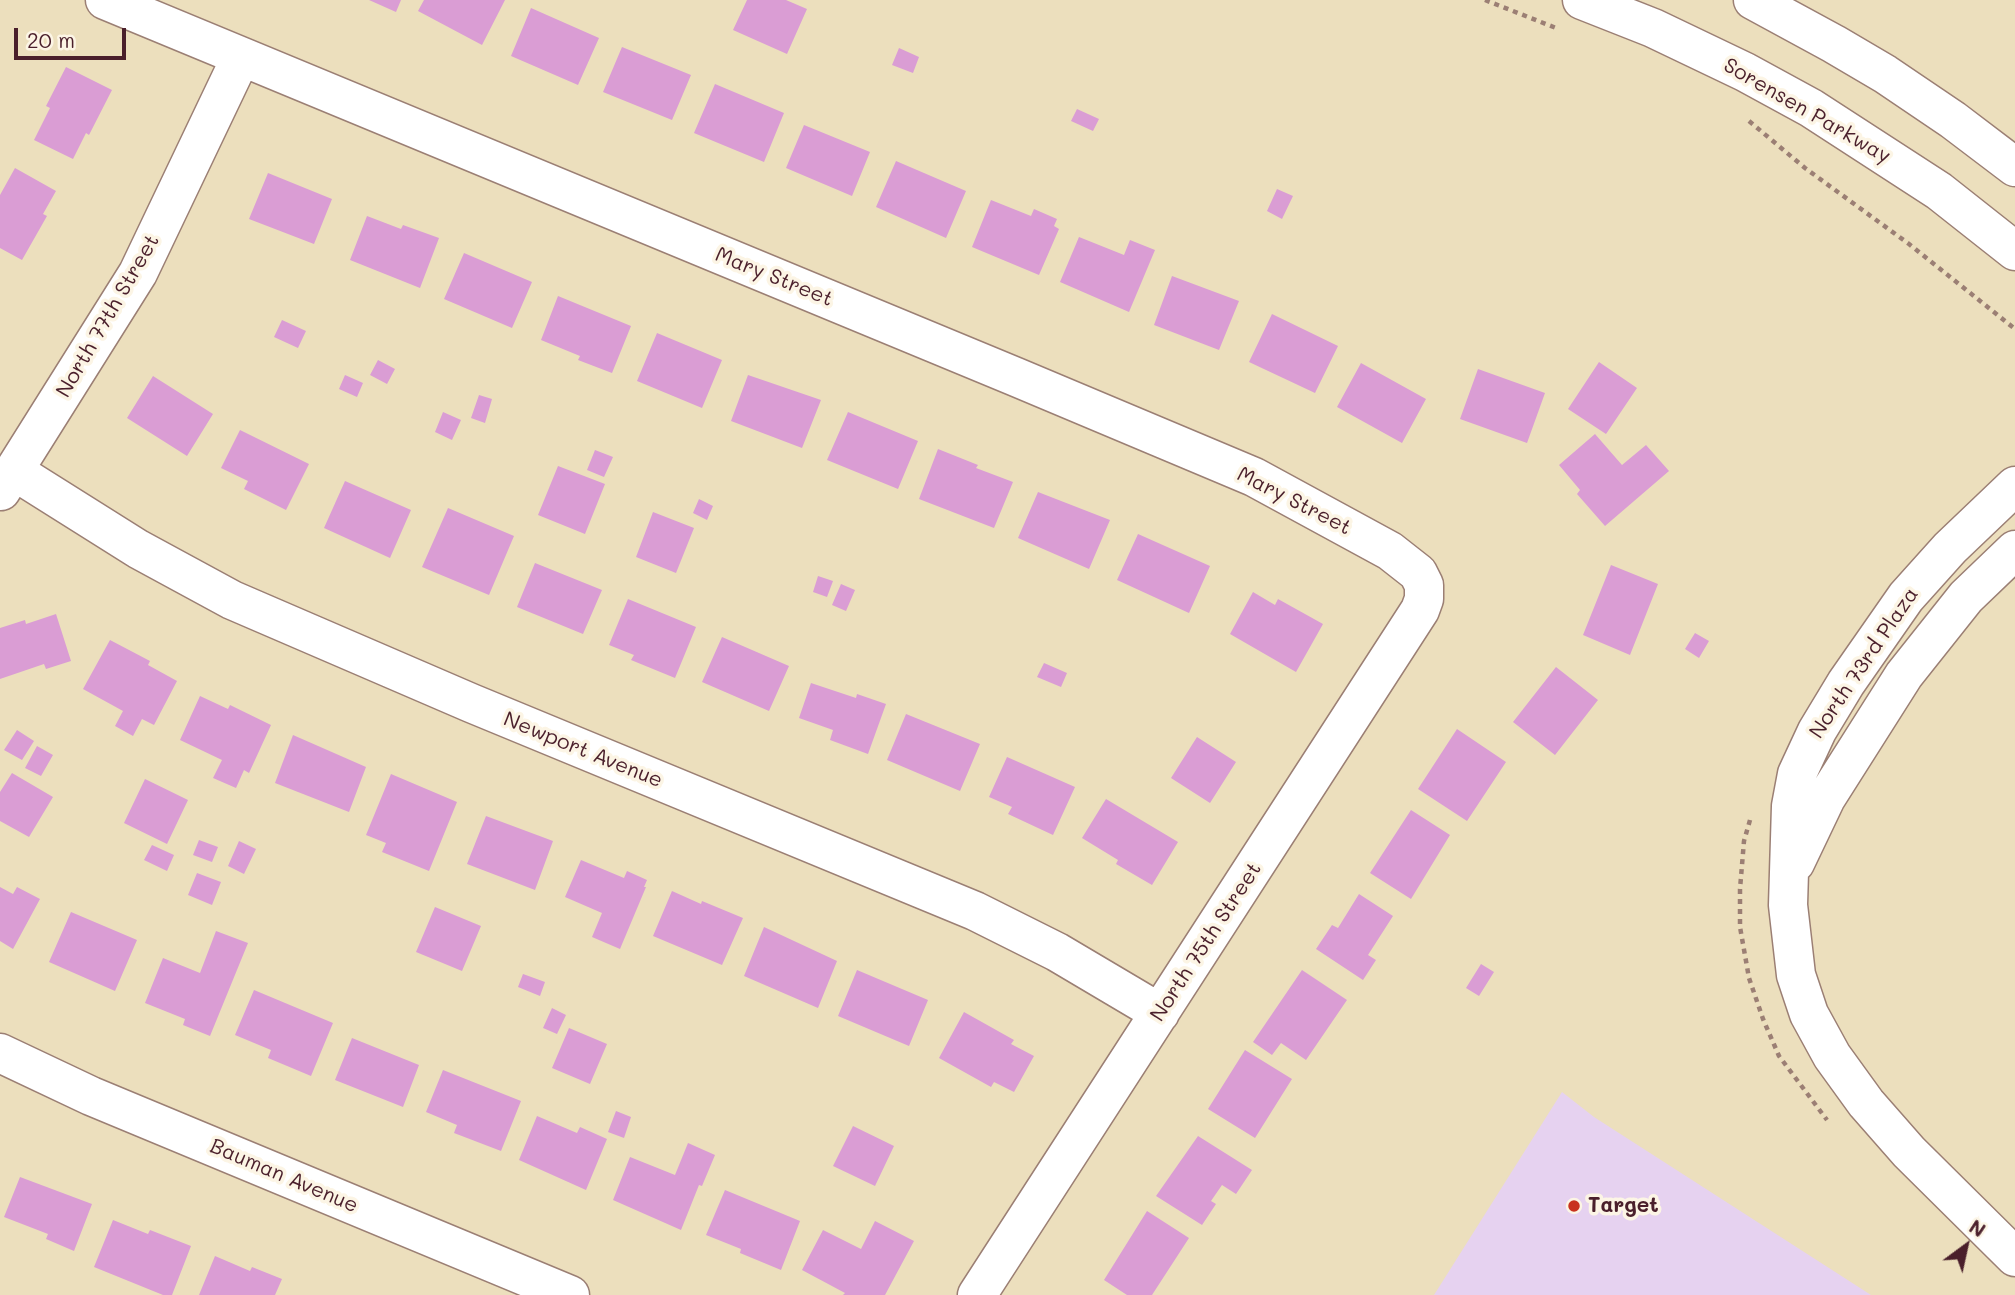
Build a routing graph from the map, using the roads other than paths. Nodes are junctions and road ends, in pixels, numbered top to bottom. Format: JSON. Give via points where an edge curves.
{"nodes":[{"id":1,"x":105,"y":0,"type":"edge"},
{"id":2,"x":1583,"y":0,"type":"edge"},
{"id":3,"x":1753,"y":0,"type":"edge"},
{"id":4,"x":241,"y":57,"type":"junction"},
{"id":5,"x":2015,"y":166,"type":"edge"},
{"id":6,"x":2015,"y":251,"type":"edge"},
{"id":7,"x":7,"y":482,"type":"edge"},
{"id":8,"x":2015,"y":486,"type":"edge"},
{"id":9,"x":2015,"y":550,"type":"edge"},
{"id":10,"x":1424,"y":585,"type":"joint"},
{"id":11,"x":1788,"y":877,"type":"junction"},
{"id":12,"x":1160,"y":1013,"type":"junction"},
{"id":13,"x":0,"y":1053,"type":"edge"},
{"id":14,"x":2015,"y":1257,"type":"edge"},
{"id":15,"x":570,"y":1295,"type":"edge"},
{"id":16,"x":977,"y":1295,"type":"edge"}],
"edges":[{"from":1,"to":4,"type":"street","name":"Mary Street"},
{"from":2,"to":6,"type":"street","name":"Sorensen Parkway","via":[[1665,34],[1811,108],[1939,191]]},
{"from":3,"to":5,"type":"street","via":[[1885,74]]},
{"from":4,"to":7,"type":"street","name":"North 77th Street","via":[[138,273]]},
{"from":4,"to":10,"type":"street","name":"Mary Street","via":[[1254,477],[1390,551],[1418,573]]},
{"from":7,"to":12,"type":"street","name":"Newport Avenue","via":[[232,600],[975,911],[1058,952]]},
{"from":8,"to":11,"type":"street","name":"North 73rd Plaza","via":[[1906,597],[1817,731],[1795,785]]},
{"from":9,"to":11,"type":"street","name":"North 73rd Plaza","via":[[1966,597],[1904,675],[1826,798]]},
{"from":10,"to":12,"type":"street","name":"North 75th Street","via":[[1420,610]]},
{"from":11,"to":14,"type":"street","name":"North 73rd Plaza","via":[[1796,975],[1809,1014],[1832,1056],[1909,1152]]},
{"from":12,"to":16,"type":"street","name":"North 75th Street"},
{"from":13,"to":15,"type":"street","name":"Bauman Avenue","via":[[91,1096]]}]}
